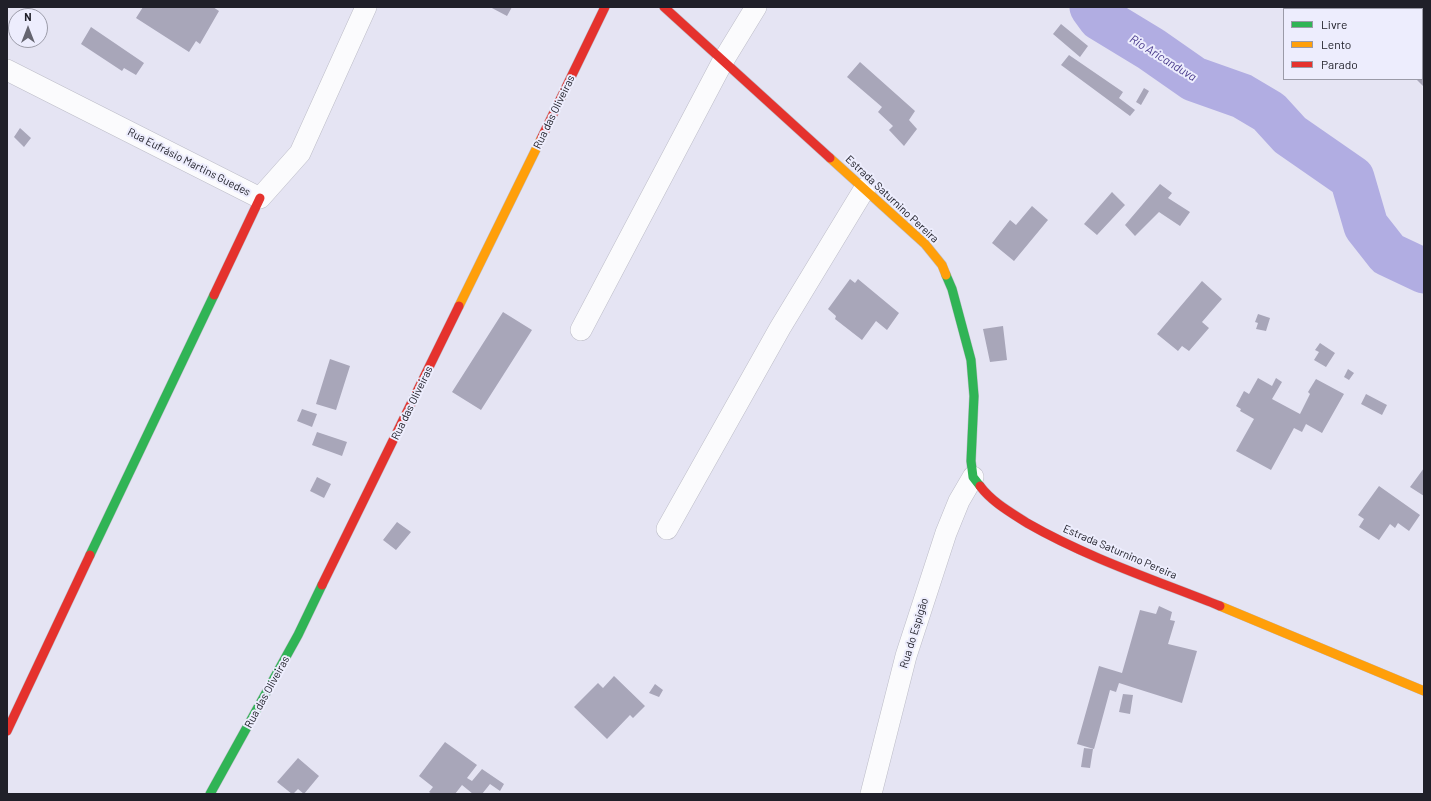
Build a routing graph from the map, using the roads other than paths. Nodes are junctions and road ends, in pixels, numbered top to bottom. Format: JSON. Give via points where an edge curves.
{"nodes":[{"id":1,"x":366,"y":7,"type":"edge"},
{"id":2,"x":606,"y":7,"type":"edge"},
{"id":3,"x":664,"y":7,"type":"edge"},
{"id":4,"x":756,"y":7,"type":"edge"},
{"id":5,"x":723,"y":61,"type":"junction"},
{"id":6,"x":7,"y":70,"type":"edge"},
{"id":7,"x":865,"y":188,"type":"junction"},
{"id":8,"x":260,"y":198,"type":"junction"},
{"id":9,"x":581,"y":330,"type":"dead end"},
{"id":10,"x":973,"y":477,"type":"junction"},
{"id":11,"x":667,"y":529,"type":"dead end"},
{"id":12,"x":1424,"y":691,"type":"edge"},
{"id":13,"x":7,"y":731,"type":"edge"},
{"id":14,"x":210,"y":794,"type":"edge"},
{"id":15,"x":871,"y":794,"type":"edge"}],
"edges":[{"from":1,"to":8,"type":"street","name":"Rua Eufrásio Martins Guedes","via":[[300,153]]},
{"from":2,"to":14,"type":"street","name":"Rua das Oliveiras","via":[[298,635]]},
{"from":3,"to":5,"type":"street","name":"Estrada Saturnino Pereira"},
{"from":4,"to":5,"type":"street"},
{"from":5,"to":7,"type":"street","name":"Estrada Saturnino Pereira"},
{"from":5,"to":9,"type":"street"},
{"from":6,"to":8,"type":"street","name":"Rua Eufrásio Martins Guedes"},
{"from":7,"to":10,"type":"street","name":"Estrada Saturnino Pereira","via":[[926,244],[942,265],[952,289],[971,360],[974,396],[971,462]]},
{"from":7,"to":11,"type":"street","via":[[780,328]]},
{"from":8,"to":13,"type":"street"},
{"from":10,"to":12,"type":"street","name":"Estrada Saturnino Pereira","via":[[986,494],[1006,510],[1090,555],[1236,612]]},
{"from":10,"to":15,"type":"street","name":"Rua do Espigão","via":[[959,501],[946,533],[906,656]]}]}
